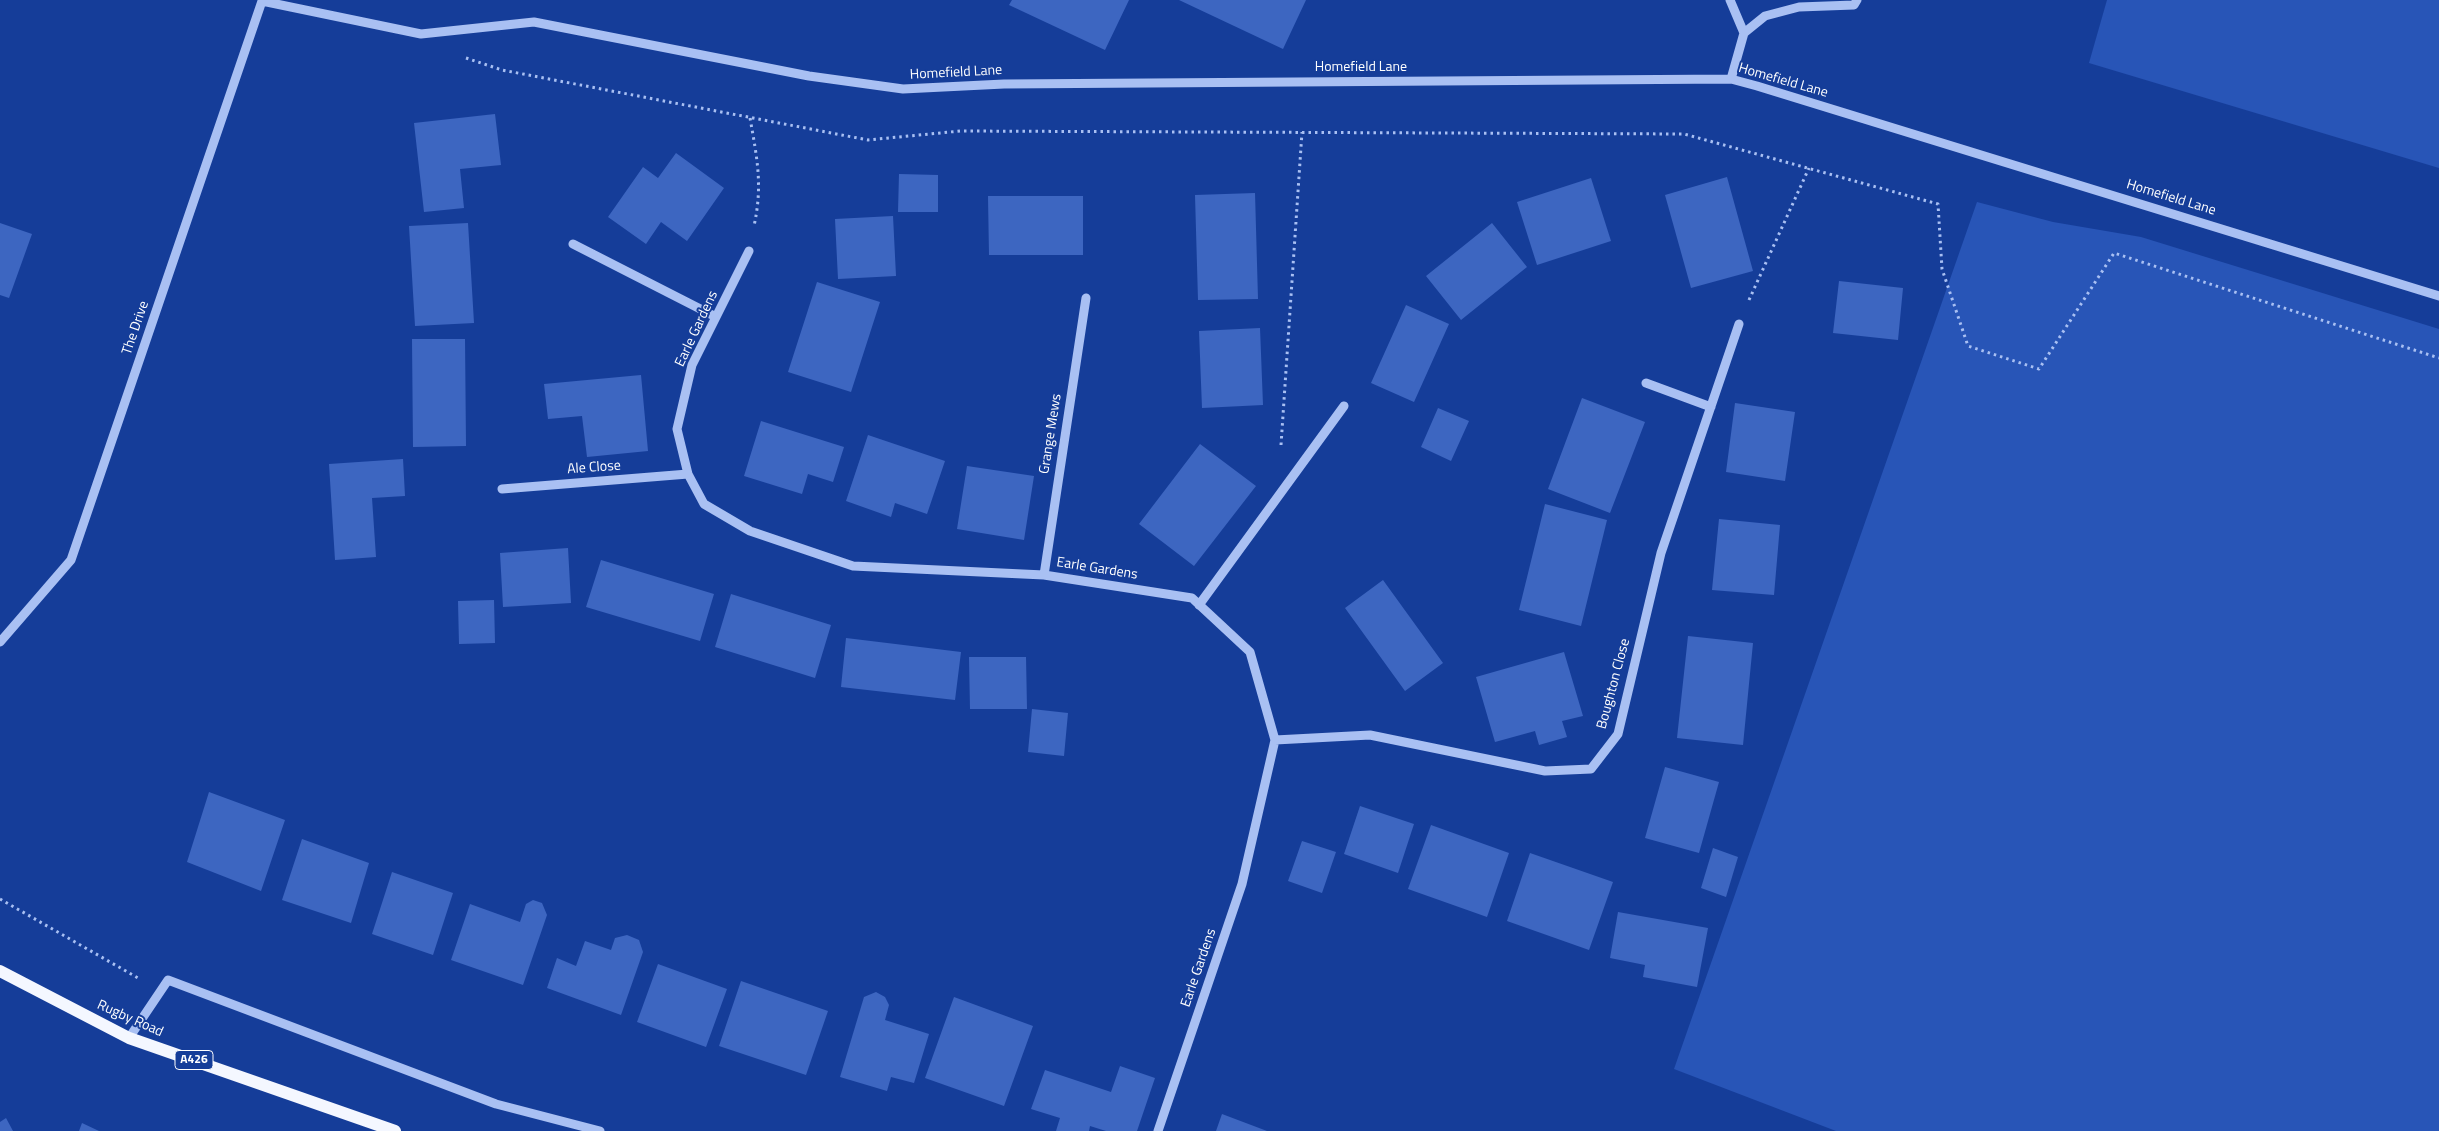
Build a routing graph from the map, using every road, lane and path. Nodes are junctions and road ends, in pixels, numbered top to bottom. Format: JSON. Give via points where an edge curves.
{"nodes":[{"id":1,"x":1730,"y":0,"type":"edge"},
{"id":2,"x":1857,"y":0,"type":"edge"},
{"id":3,"x":262,"y":1,"type":"edge"},
{"id":4,"x":1744,"y":33,"type":"junction"},
{"id":5,"x":421,"y":34,"type":"junction"},
{"id":6,"x":1731,"y":80,"type":"junction"},
{"id":7,"x":750,"y":118,"type":"junction"},
{"id":8,"x":1302,"y":132,"type":"junction"},
{"id":9,"x":1809,"y":168,"type":"junction"},
{"id":10,"x":573,"y":244,"type":"dead end"},
{"id":11,"x":749,"y":251,"type":"joint"},
{"id":12,"x":2439,"y":296,"type":"edge"},
{"id":13,"x":1086,"y":298,"type":"dead end"},
{"id":14,"x":716,"y":318,"type":"junction"},
{"id":15,"x":1739,"y":324,"type":"joint"},
{"id":16,"x":2439,"y":358,"type":"edge"},
{"id":17,"x":1646,"y":383,"type":"dead end"},
{"id":18,"x":1344,"y":406,"type":"dead end"},
{"id":19,"x":1711,"y":407,"type":"junction"},
{"id":20,"x":1280,"y":448,"type":"dead end"},
{"id":21,"x":688,"y":474,"type":"junction"},
{"id":22,"x":502,"y":489,"type":"dead end"},
{"id":23,"x":1044,"y":575,"type":"junction"},
{"id":24,"x":1199,"y":605,"type":"junction"},
{"id":25,"x":0,"y":642,"type":"edge"},
{"id":26,"x":1275,"y":740,"type":"junction"},
{"id":27,"x":0,"y":971,"type":"edge"},
{"id":28,"x":129,"y":1038,"type":"junction"},
{"id":29,"x":395,"y":1131,"type":"edge"},
{"id":30,"x":600,"y":1131,"type":"edge"},
{"id":31,"x":1158,"y":1131,"type":"edge"}],
"edges":[{"from":1,"to":4,"type":"street"},
{"from":2,"to":4,"type":"street","via":[[1854,5],[1799,7],[1765,16]]},
{"from":3,"to":5,"type":"street","name":"Homefield Lane"},
{"from":3,"to":25,"type":"street","name":"The Drive","via":[[71,560]]},
{"from":4,"to":6,"type":"street"},
{"from":5,"to":6,"type":"street","name":"Homefield Lane","via":[[534,22],[808,76],[904,89],[1004,84]]},
{"from":5,"to":7,"type":"path","via":[[432,47],[502,70]]},
{"from":6,"to":12,"type":"street","name":"Homefield Lane"},
{"from":7,"to":8,"type":"path","via":[[868,140],[960,131]]},
{"from":7,"to":11,"type":"path","via":[[760,176],[759,205]]},
{"from":8,"to":9,"type":"path","via":[[1684,134]]},
{"from":8,"to":20,"type":"path"},
{"from":9,"to":15,"type":"path"},
{"from":9,"to":16,"type":"path","via":[[1938,204],[1942,269],[1968,346],[2039,369],[2114,253]]},
{"from":10,"to":14,"type":"street"},
{"from":11,"to":14,"type":"street","name":"Earle Gardens"},
{"from":13,"to":23,"type":"street","name":"Grange Mews"},
{"from":14,"to":21,"type":"street","name":"Earle Gardens","via":[[692,365],[677,429]]},
{"from":15,"to":19,"type":"street","name":"Boughton Close"},
{"from":17,"to":19,"type":"street"},
{"from":18,"to":24,"type":"street"},
{"from":19,"to":26,"type":"street","name":"Boughton Close","via":[[1661,553],[1618,734],[1591,768],[1545,771],[1370,735]]},
{"from":21,"to":22,"type":"street","name":"Ale Close"},
{"from":21,"to":23,"type":"street","name":"Earle Gardens","via":[[704,504],[750,531],[853,566]]},
{"from":23,"to":24,"type":"street","name":"Earle Gardens","via":[[1192,598]]},
{"from":24,"to":26,"type":"street","name":"Earle Gardens","via":[[1250,652]]},
{"from":26,"to":31,"type":"street","name":"Earle Gardens","via":[[1242,884]]},
{"from":27,"to":28,"type":"main road","name":"Rugby Road","number":"A426"},
{"from":28,"to":29,"type":"main road","name":"Rugby Road","number":"A426"},
{"from":28,"to":30,"type":"street","via":[[168,980],[496,1104]]}]}
